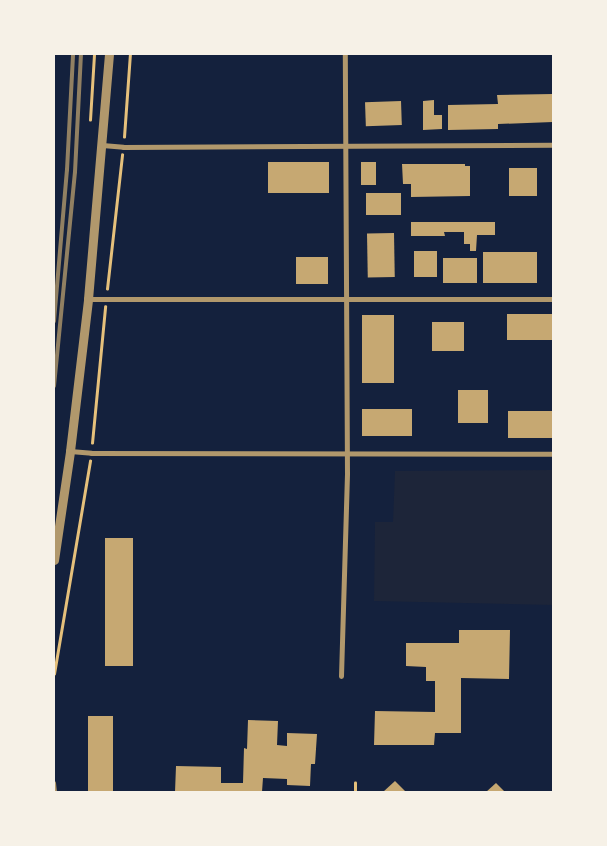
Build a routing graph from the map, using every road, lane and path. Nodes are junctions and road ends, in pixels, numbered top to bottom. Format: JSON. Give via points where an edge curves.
{"nodes":[{"id":1,"x":94,"y":54,"type":"edge"},
{"id":2,"x":109,"y":54,"type":"edge"},
{"id":3,"x":130,"y":54,"type":"edge"},
{"id":4,"x":345,"y":54,"type":"edge"},
{"id":5,"x":90,"y":122,"type":"dead end"},
{"id":6,"x":102,"y":145,"type":"junction"},
{"id":7,"x":553,"y":145,"type":"edge"},
{"id":8,"x":345,"y":146,"type":"junction"},
{"id":9,"x":123,"y":147,"type":"junction"},
{"id":10,"x":88,"y":299,"type":"junction"},
{"id":11,"x":345,"y":299,"type":"junction"},
{"id":12,"x":553,"y":299,"type":"edge"},
{"id":13,"x":106,"y":300,"type":"junction"},
{"id":14,"x":70,"y":451,"type":"junction"},
{"id":15,"x":91,"y":454,"type":"junction"},
{"id":16,"x":346,"y":454,"type":"junction"},
{"id":17,"x":553,"y":454,"type":"edge"},
{"id":18,"x":54,"y":560,"type":"edge"},
{"id":19,"x":54,"y":674,"type":"edge"},
{"id":20,"x":341,"y":676,"type":"dead end"},
{"id":21,"x":54,"y":783,"type":"edge"},
{"id":22,"x":355,"y":783,"type":"dead end"},
{"id":23,"x":55,"y":792,"type":"edge"},
{"id":24,"x":355,"y":792,"type":"edge"}],
"edges":[{"from":1,"to":5,"type":"path"},
{"from":2,"to":6,"type":"street"},
{"from":3,"to":9,"type":"path"},
{"from":4,"to":8,"type":"street"},
{"from":6,"to":9,"type":"street"},
{"from":6,"to":10,"type":"street"},
{"from":7,"to":8,"type":"street"},
{"from":8,"to":9,"type":"street"},
{"from":8,"to":11,"type":"street"},
{"from":9,"to":13,"type":"path"},
{"from":10,"to":13,"type":"street"},
{"from":10,"to":14,"type":"street"},
{"from":11,"to":12,"type":"street"},
{"from":11,"to":13,"type":"street"},
{"from":11,"to":16,"type":"street"},
{"from":13,"to":15,"type":"path"},
{"from":14,"to":15,"type":"street"},
{"from":14,"to":18,"type":"street"},
{"from":15,"to":16,"type":"street"},
{"from":15,"to":19,"type":"path"},
{"from":16,"to":17,"type":"street"},
{"from":16,"to":20,"type":"street"},
{"from":21,"to":23,"type":"lane"},
{"from":22,"to":24,"type":"path"}]}
